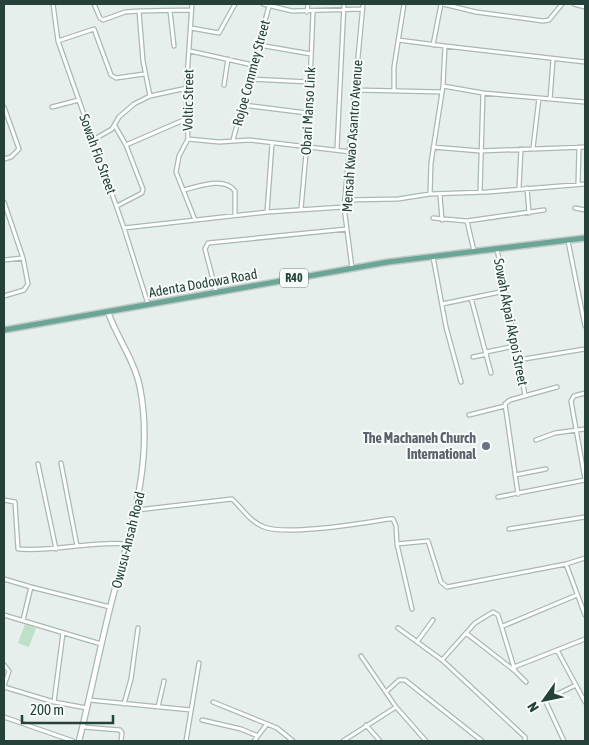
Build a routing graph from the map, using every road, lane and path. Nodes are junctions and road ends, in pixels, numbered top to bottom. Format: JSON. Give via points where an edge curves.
{"nodes":[{"id":1,"x":53,"y":4,"type":"edge"},
{"id":2,"x":94,"y":4,"type":"edge"},
{"id":3,"x":192,"y":4,"type":"edge"},
{"id":4,"x":235,"y":4,"type":"edge"},
{"id":5,"x":263,"y":4,"type":"edge"},
{"id":6,"x":308,"y":4,"type":"edge"},
{"id":7,"x":344,"y":4,"type":"edge"},
{"id":8,"x":363,"y":4,"type":"edge"},
{"id":9,"x":404,"y":4,"type":"edge"},
{"id":10,"x":442,"y":4,"type":"edge"},
{"id":11,"x":562,"y":4,"type":"edge"},
{"id":12,"x":574,"y":4,"type":"edge"},
{"id":13,"x":269,"y":6,"type":"junction"},
{"id":14,"x":585,"y":7,"type":"edge"},
{"id":15,"x":344,"y":9,"type":"junction"},
{"id":16,"x":362,"y":9,"type":"junction"},
{"id":17,"x":170,"y":10,"type":"junction"},
{"id":18,"x":191,"y":10,"type":"junction"},
{"id":19,"x":139,"y":11,"type":"junction"},
{"id":20,"x":307,"y":12,"type":"junction"},
{"id":21,"x":313,"y":12,"type":"junction"},
{"id":22,"x":191,"y":28,"type":"junction"},
{"id":23,"x":398,"y":40,"type":"junction"},
{"id":24,"x":58,"y":41,"type":"junction"},
{"id":25,"x":259,"y":45,"type":"junction"},
{"id":26,"x":433,"y":45,"type":"junction"},
{"id":27,"x":174,"y":46,"type":"dead end"},
{"id":28,"x":444,"y":46,"type":"junction"},
{"id":29,"x":190,"y":51,"type":"junction"},
{"id":30,"x":310,"y":54,"type":"junction"},
{"id":31,"x":228,"y":58,"type":"junction"},
{"id":32,"x":553,"y":60,"type":"junction"},
{"id":33,"x":585,"y":62,"type":"edge"},
{"id":34,"x":253,"y":65,"type":"junction"},
{"id":35,"x":144,"y":74,"type":"junction"},
{"id":36,"x":250,"y":79,"type":"junction"},
{"id":37,"x":310,"y":82,"type":"junction"},
{"id":38,"x":224,"y":85,"type":"dead end"},
{"id":39,"x":443,"y":86,"type":"junction"},
{"id":40,"x":186,"y":88,"type":"junction"},
{"id":41,"x":356,"y":90,"type":"junction"},
{"id":42,"x":394,"y":91,"type":"junction"},
{"id":43,"x":442,"y":92,"type":"junction"},
{"id":44,"x":483,"y":92,"type":"junction"},
{"id":45,"x":150,"y":96,"type":"junction"},
{"id":46,"x":539,"y":98,"type":"junction"},
{"id":47,"x":550,"y":99,"type":"junction"},
{"id":48,"x":79,"y":100,"type":"junction"},
{"id":49,"x":585,"y":102,"type":"edge"},
{"id":50,"x":244,"y":105,"type":"junction"},
{"id":51,"x":4,"y":107,"type":"edge"},
{"id":52,"x":52,"y":107,"type":"dead end"},
{"id":53,"x":308,"y":113,"type":"junction"},
{"id":54,"x":186,"y":119,"type":"junction"},
{"id":55,"x":115,"y":126,"type":"junction"},
{"id":56,"x":188,"y":139,"type":"junction"},
{"id":57,"x":94,"y":140,"type":"junction"},
{"id":58,"x":232,"y":140,"type":"junction"},
{"id":59,"x":272,"y":144,"type":"junction"},
{"id":60,"x":126,"y":145,"type":"junction"},
{"id":61,"x":433,"y":147,"type":"junction"},
{"id":62,"x":579,"y":147,"type":"junction"},
{"id":63,"x":585,"y":147,"type":"edge"},
{"id":64,"x":306,"y":148,"type":"junction"},
{"id":65,"x":533,"y":148,"type":"junction"},
{"id":66,"x":337,"y":149,"type":"junction"},
{"id":67,"x":521,"y":149,"type":"junction"},
{"id":68,"x":480,"y":151,"type":"junction"},
{"id":69,"x":350,"y":152,"type":"junction"},
{"id":70,"x":4,"y":160,"type":"edge"},
{"id":71,"x":578,"y":184,"type":"junction"},
{"id":72,"x":585,"y":184,"type":"edge"},
{"id":73,"x":518,"y":188,"type":"junction"},
{"id":74,"x":527,"y":188,"type":"junction"},
{"id":75,"x":182,"y":190,"type":"junction"},
{"id":76,"x":480,"y":192,"type":"junction"},
{"id":77,"x":430,"y":194,"type":"junction"},
{"id":78,"x":440,"y":195,"type":"junction"},
{"id":79,"x":345,"y":200,"type":"junction"},
{"id":80,"x":4,"y":202,"type":"edge"},
{"id":81,"x":117,"y":206,"type":"junction"},
{"id":82,"x":344,"y":207,"type":"junction"},
{"id":83,"x":575,"y":208,"type":"dead end"},
{"id":84,"x":301,"y":209,"type":"junction"},
{"id":85,"x":544,"y":210,"type":"dead end"},
{"id":86,"x":585,"y":210,"type":"edge"},
{"id":87,"x":267,"y":212,"type":"junction"},
{"id":88,"x":529,"y":213,"type":"junction"},
{"id":89,"x":235,"y":215,"type":"junction"},
{"id":90,"x":433,"y":218,"type":"dead end"},
{"id":91,"x":195,"y":220,"type":"junction"},
{"id":92,"x":442,"y":220,"type":"junction"},
{"id":93,"x":467,"y":221,"type":"junction"},
{"id":94,"x":124,"y":228,"type":"junction"},
{"id":95,"x":347,"y":229,"type":"junction"},
{"id":96,"x":585,"y":238,"type":"edge"},
{"id":97,"x":568,"y":240,"type":"junction"},
{"id":98,"x":497,"y":249,"type":"junction"},
{"id":99,"x":474,"y":252,"type":"junction"},
{"id":100,"x":433,"y":257,"type":"junction"},
{"id":101,"x":23,"y":258,"type":"junction"},
{"id":102,"x":4,"y":260,"type":"edge"},
{"id":103,"x":352,"y":268,"type":"junction"},
{"id":104,"x":216,"y":291,"type":"junction"},
{"id":105,"x":505,"y":291,"type":"junction"},
{"id":106,"x":4,"y":296,"type":"edge"},
{"id":107,"x":471,"y":298,"type":"junction"},
{"id":108,"x":148,"y":304,"type":"junction"},
{"id":109,"x":442,"y":304,"type":"junction"},
{"id":110,"x":108,"y":312,"type":"junction"},
{"id":111,"x":585,"y":326,"type":"edge"},
{"id":112,"x":4,"y":330,"type":"edge"},
{"id":113,"x":515,"y":346,"type":"junction"},
{"id":114,"x":585,"y":349,"type":"edge"},
{"id":115,"x":486,"y":353,"type":"junction"},
{"id":116,"x":473,"y":356,"type":"dead end"},
{"id":117,"x":518,"y":360,"type":"junction"},
{"id":118,"x":491,"y":373,"type":"dead end"},
{"id":119,"x":461,"y":382,"type":"dead end"},
{"id":120,"x":557,"y":387,"type":"dead end"},
{"id":121,"x":585,"y":393,"type":"edge"},
{"id":122,"x":525,"y":395,"type":"junction"},
{"id":123,"x":505,"y":406,"type":"junction"},
{"id":124,"x":468,"y":414,"type":"dead end"},
{"id":125,"x":585,"y":429,"type":"edge"},
{"id":126,"x":575,"y":431,"type":"junction"},
{"id":127,"x":536,"y":440,"type":"dead end"},
{"id":128,"x":61,"y":463,"type":"dead end"},
{"id":129,"x":38,"y":464,"type":"dead end"},
{"id":130,"x":546,"y":469,"type":"dead end"},
{"id":131,"x":515,"y":475,"type":"junction"},
{"id":132,"x":585,"y":480,"type":"edge"},
{"id":133,"x":518,"y":494,"type":"junction"},
{"id":134,"x":498,"y":497,"type":"dead end"},
{"id":135,"x":4,"y":500,"type":"edge"},
{"id":136,"x":137,"y":510,"type":"junction"},
{"id":137,"x":585,"y":517,"type":"edge"},
{"id":138,"x":509,"y":529,"type":"dead end"},
{"id":139,"x":128,"y":544,"type":"junction"},
{"id":140,"x":397,"y":544,"type":"junction"},
{"id":141,"x":77,"y":546,"type":"junction"},
{"id":142,"x":56,"y":549,"type":"junction"},
{"id":143,"x":585,"y":558,"type":"edge"},
{"id":144,"x":566,"y":564,"type":"junction"},
{"id":145,"x":4,"y":578,"type":"edge"},
{"id":146,"x":31,"y":587,"type":"junction"},
{"id":147,"x":577,"y":595,"type":"junction"},
{"id":148,"x":111,"y":607,"type":"junction"},
{"id":149,"x":412,"y":609,"type":"dead end"},
{"id":150,"x":4,"y":614,"type":"edge"},
{"id":151,"x":585,"y":615,"type":"edge"},
{"id":152,"x":23,"y":620,"type":"junction"},
{"id":153,"x":434,"y":620,"type":"dead end"},
{"id":154,"x":503,"y":626,"type":"junction"},
{"id":155,"x":138,"y":628,"type":"dead end"},
{"id":156,"x":398,"y":628,"type":"dead end"},
{"id":157,"x":466,"y":633,"type":"junction"},
{"id":158,"x":63,"y":634,"type":"junction"},
{"id":159,"x":585,"y":639,"type":"edge"},
{"id":160,"x":417,"y":642,"type":"junction"},
{"id":161,"x":102,"y":644,"type":"junction"},
{"id":162,"x":558,"y":650,"type":"junction"},
{"id":163,"x":360,"y":656,"type":"dead end"},
{"id":164,"x":442,"y":660,"type":"junction"},
{"id":165,"x":199,"y":663,"type":"dead end"},
{"id":166,"x":4,"y":665,"type":"edge"},
{"id":167,"x":515,"y":669,"type":"junction"},
{"id":168,"x":164,"y":681,"type":"dead end"},
{"id":169,"x":526,"y":682,"type":"dead end"},
{"id":170,"x":576,"y":685,"type":"junction"},
{"id":171,"x":4,"y":687,"type":"edge"},
{"id":172,"x":386,"y":692,"type":"junction"},
{"id":173,"x":89,"y":700,"type":"junction"},
{"id":174,"x":54,"y":702,"type":"junction"},
{"id":175,"x":213,"y":702,"type":"dead end"},
{"id":176,"x":585,"y":702,"type":"edge"},
{"id":177,"x":124,"y":704,"type":"junction"},
{"id":178,"x":158,"y":706,"type":"junction"},
{"id":179,"x":396,"y":707,"type":"junction"},
{"id":180,"x":88,"y":708,"type":"junction"},
{"id":181,"x":191,"y":710,"type":"junction"},
{"id":182,"x":4,"y":717,"type":"edge"},
{"id":183,"x":202,"y":720,"type":"dead end"},
{"id":184,"x":267,"y":724,"type":"junction"},
{"id":185,"x":366,"y":725,"type":"junction"},
{"id":186,"x":83,"y":727,"type":"junction"},
{"id":187,"x":258,"y":736,"type":"junction"},
{"id":188,"x":73,"y":741,"type":"edge"},
{"id":189,"x":80,"y":741,"type":"edge"},
{"id":190,"x":121,"y":741,"type":"edge"},
{"id":191,"x":186,"y":741,"type":"edge"},
{"id":192,"x":254,"y":741,"type":"edge"},
{"id":193,"x":293,"y":741,"type":"edge"},
{"id":194,"x":343,"y":741,"type":"edge"},
{"id":195,"x":380,"y":741,"type":"edge"},
{"id":196,"x":426,"y":741,"type":"edge"},
{"id":197,"x":482,"y":741,"type":"edge"},
{"id":198,"x":525,"y":741,"type":"edge"},
{"id":199,"x":564,"y":741,"type":"edge"}],
"edges":[{"from":1,"to":24,"type":"street","name":"Sowah Fio Street"},
{"from":2,"to":19,"type":"street","via":[[102,20]]},
{"from":3,"to":18,"type":"street","name":"Voltic Street"},
{"from":4,"to":22,"type":"street","via":[[219,33]]},
{"from":5,"to":13,"type":"street"},
{"from":6,"to":20,"type":"street"},
{"from":7,"to":15,"type":"street"},
{"from":8,"to":16,"type":"street","name":"Mensah Kwao Asantro Avenue"},
{"from":9,"to":23,"type":"street"},
{"from":10,"to":11,"type":"street","via":[[543,21],[549,20]]},
{"from":10,"to":26,"type":"street"},
{"from":12,"to":14,"type":"street"},
{"from":13,"to":20,"type":"street"},
{"from":13,"to":25,"type":"street","name":"Rojoe Commey Street"},
{"from":15,"to":16,"type":"street"},
{"from":15,"to":21,"type":"street"},
{"from":15,"to":66,"type":"street"},
{"from":16,"to":41,"type":"street","name":"Mensah Kwao Asantro Avenue"},
{"from":17,"to":18,"type":"street"},
{"from":17,"to":19,"type":"street"},
{"from":17,"to":27,"type":"street"},
{"from":18,"to":22,"type":"street","name":"Voltic Street"},
{"from":19,"to":35,"type":"street"},
{"from":20,"to":21,"type":"street"},
{"from":21,"to":30,"type":"street","name":"Obari Manso Link"},
{"from":22,"to":29,"type":"street","name":"Voltic Street"},
{"from":23,"to":26,"type":"street"},
{"from":23,"to":42,"type":"street"},
{"from":24,"to":35,"type":"street","via":[[94,29],[111,75],[116,78]]},
{"from":24,"to":48,"type":"street","name":"Sowah Fio Street"},
{"from":25,"to":30,"type":"street"},
{"from":25,"to":34,"type":"street","name":"Rojoe Commey Street"},
{"from":26,"to":28,"type":"street"},
{"from":28,"to":32,"type":"street"},
{"from":28,"to":39,"type":"street"},
{"from":29,"to":31,"type":"street"},
{"from":29,"to":40,"type":"street","name":"Voltic Street"},
{"from":30,"to":37,"type":"street","name":"Obari Manso Link"},
{"from":31,"to":34,"type":"street"},
{"from":31,"to":38,"type":"street"},
{"from":32,"to":33,"type":"street"},
{"from":32,"to":47,"type":"street"},
{"from":34,"to":36,"type":"street","name":"Rojoe Commey Street"},
{"from":35,"to":45,"type":"street"},
{"from":36,"to":37,"type":"street"},
{"from":36,"to":50,"type":"street","name":"Rojoe Commey Street"},
{"from":37,"to":53,"type":"street","name":"Obari Manso Link"},
{"from":39,"to":43,"type":"street"},
{"from":39,"to":44,"type":"street"},
{"from":40,"to":45,"type":"street"},
{"from":40,"to":54,"type":"street","name":"Voltic Street"},
{"from":41,"to":42,"type":"street"},
{"from":41,"to":69,"type":"street","name":"Mensah Kwao Asantro Avenue"},
{"from":42,"to":43,"type":"street"},
{"from":43,"to":61,"type":"street"},
{"from":44,"to":46,"type":"street"},
{"from":44,"to":68,"type":"street"},
{"from":45,"to":55,"type":"street","via":[[123,113]]},
{"from":46,"to":47,"type":"street"},
{"from":46,"to":65,"type":"street"},
{"from":47,"to":49,"type":"street"},
{"from":48,"to":52,"type":"street"},
{"from":48,"to":57,"type":"street","name":"Sowah Fio Street"},
{"from":50,"to":53,"type":"street"},
{"from":50,"to":58,"type":"street","name":"Rojoe Commey Street"},
{"from":51,"to":70,"type":"street","via":[[19,150]]},
{"from":53,"to":64,"type":"street","name":"Obari Manso Link"},
{"from":54,"to":56,"type":"street","name":"Voltic Street"},
{"from":54,"to":60,"type":"street"},
{"from":55,"to":57,"type":"street"},
{"from":55,"to":60,"type":"street"},
{"from":56,"to":58,"type":"street"},
{"from":56,"to":75,"type":"street","name":"Voltic Street","via":[[176,166]]},
{"from":57,"to":81,"type":"street","name":"Sowah Fio Street"},
{"from":58,"to":59,"type":"street"},
{"from":59,"to":64,"type":"street"},
{"from":59,"to":87,"type":"street"},
{"from":60,"to":81,"type":"street","via":[[143,189],[142,193]]},
{"from":61,"to":68,"type":"street"},
{"from":61,"to":77,"type":"street"},
{"from":62,"to":63,"type":"street"},
{"from":62,"to":65,"type":"street"},
{"from":62,"to":71,"type":"street"},
{"from":64,"to":66,"type":"street"},
{"from":64,"to":84,"type":"street","name":"Obari Manso Link"},
{"from":65,"to":67,"type":"street"},
{"from":66,"to":69,"type":"street"},
{"from":67,"to":68,"type":"street"},
{"from":67,"to":73,"type":"street"},
{"from":68,"to":76,"type":"street"},
{"from":69,"to":79,"type":"street","name":"Mensah Kwao Asantro Avenue"},
{"from":71,"to":72,"type":"street"},
{"from":71,"to":74,"type":"street"},
{"from":73,"to":74,"type":"street"},
{"from":73,"to":76,"type":"street"},
{"from":74,"to":88,"type":"street"},
{"from":75,"to":89,"type":"street","via":[[214,184],[230,186],[235,191]]},
{"from":75,"to":91,"type":"street","name":"Voltic Street"},
{"from":76,"to":78,"type":"street"},
{"from":77,"to":78,"type":"street"},
{"from":77,"to":79,"type":"street","via":[[391,200]]},
{"from":78,"to":92,"type":"street"},
{"from":79,"to":82,"type":"street","name":"Mensah Kwao Asantro Avenue"},
{"from":80,"to":101,"type":"street"},
{"from":81,"to":94,"type":"street","name":"Sowah Fio Street"},
{"from":82,"to":84,"type":"street"},
{"from":82,"to":95,"type":"street","name":"Mensah Kwao Asantro Avenue"},
{"from":83,"to":86,"type":"street"},
{"from":84,"to":87,"type":"street"},
{"from":85,"to":88,"type":"street"},
{"from":87,"to":89,"type":"street"},
{"from":88,"to":93,"type":"street"},
{"from":89,"to":91,"type":"street"},
{"from":90,"to":92,"type":"street"},
{"from":91,"to":94,"type":"street"},
{"from":92,"to":93,"type":"street"},
{"from":93,"to":99,"type":"street"},
{"from":94,"to":108,"type":"street","name":"Sowah Fio Street"},
{"from":95,"to":103,"type":"street","name":"Mensah Kwao Asantro Avenue"},
{"from":95,"to":104,"type":"street","via":[[208,243],[205,248]]},
{"from":96,"to":97,"type":"main road","name":"Adenta Dodowa Road","number":"R40"},
{"from":97,"to":98,"type":"main road","name":"Adenta Dodowa Road","number":"R40"},
{"from":97,"to":111,"type":"street"},
{"from":98,"to":99,"type":"main road","name":"Adenta Dodowa Road","number":"R40"},
{"from":98,"to":105,"type":"street","name":"Sowah Akpai Akpoi Street"},
{"from":99,"to":100,"type":"main road","name":"Adenta Dodowa Road","number":"R40"},
{"from":100,"to":103,"type":"main road","name":"Adenta Dodowa Road","number":"R40"},
{"from":100,"to":109,"type":"street"},
{"from":101,"to":102,"type":"street"},
{"from":101,"to":106,"type":"street","via":[[27,288]]},
{"from":103,"to":104,"type":"main road","name":"Adenta Dodowa Road","number":"R40"},
{"from":104,"to":108,"type":"main road","name":"Adenta Dodowa Road","number":"R40"},
{"from":105,"to":107,"type":"street"},
{"from":105,"to":113,"type":"street","name":"Sowah Akpai Akpoi Street"},
{"from":107,"to":109,"type":"street"},
{"from":107,"to":115,"type":"street"},
{"from":108,"to":110,"type":"main road","name":"Adenta Dodowa Road","number":"R40"},
{"from":109,"to":119,"type":"street"},
{"from":110,"to":112,"type":"main road","name":"Adenta Dodowa Road","number":"R40"},
{"from":110,"to":136,"type":"street","name":"Owusu-Ansah Road","via":[[133,364],[142,397],[144,450]]},
{"from":113,"to":115,"type":"street"},
{"from":113,"to":117,"type":"street","name":"Sowah Akpai Akpoi Street"},
{"from":114,"to":117,"type":"street"},
{"from":115,"to":116,"type":"street"},
{"from":115,"to":118,"type":"street"},
{"from":117,"to":122,"type":"street","name":"Sowah Akpai Akpoi Street"},
{"from":120,"to":122,"type":"street"},
{"from":121,"to":126,"type":"street","via":[[571,398]]},
{"from":122,"to":123,"type":"street","via":[[510,400]]},
{"from":123,"to":124,"type":"street"},
{"from":123,"to":131,"type":"street"},
{"from":125,"to":126,"type":"street"},
{"from":126,"to":127,"type":"street","via":[[555,433]]},
{"from":126,"to":132,"type":"street"},
{"from":128,"to":141,"type":"street"},
{"from":129,"to":142,"type":"street"},
{"from":130,"to":131,"type":"street"},
{"from":131,"to":133,"type":"street"},
{"from":132,"to":133,"type":"street"},
{"from":133,"to":134,"type":"street"},
{"from":135,"to":142,"type":"street","via":[[15,502],[18,550]]},
{"from":136,"to":139,"type":"street","name":"Owusu-Ansah Road"},
{"from":136,"to":140,"type":"street","via":[[232,499],[251,519],[265,527],[310,528],[393,519]]},
{"from":137,"to":138,"type":"street"},
{"from":139,"to":141,"type":"street","via":[[108,542]]},
{"from":139,"to":148,"type":"street","name":"Owusu-Ansah Road"},
{"from":140,"to":144,"type":"street","via":[[428,541],[440,582],[447,587]]},
{"from":140,"to":149,"type":"street"},
{"from":141,"to":142,"type":"street"},
{"from":143,"to":144,"type":"street"},
{"from":144,"to":147,"type":"street"},
{"from":145,"to":146,"type":"street"},
{"from":146,"to":148,"type":"street"},
{"from":146,"to":152,"type":"street"},
{"from":147,"to":151,"type":"street"},
{"from":147,"to":154,"type":"street"},
{"from":148,"to":161,"type":"street","name":"Owusu-Ansah Road"},
{"from":150,"to":152,"type":"street"},
{"from":152,"to":158,"type":"street"},
{"from":153,"to":160,"type":"street"},
{"from":154,"to":157,"type":"street","via":[[494,612],[475,623]]},
{"from":154,"to":167,"type":"street"},
{"from":155,"to":177,"type":"street"},
{"from":156,"to":160,"type":"street"},
{"from":157,"to":164,"type":"street"},
{"from":157,"to":167,"type":"street"},
{"from":158,"to":161,"type":"street"},
{"from":158,"to":174,"type":"street"},
{"from":159,"to":162,"type":"street"},
{"from":160,"to":164,"type":"street"},
{"from":161,"to":173,"type":"street","name":"Owusu-Ansah Road"},
{"from":162,"to":167,"type":"street"},
{"from":162,"to":170,"type":"street"},
{"from":163,"to":172,"type":"street"},
{"from":164,"to":198,"type":"street","via":[[525,737]]},
{"from":165,"to":181,"type":"street"},
{"from":166,"to":171,"type":"street","via":[[9,671]]},
{"from":167,"to":169,"type":"street"},
{"from":168,"to":178,"type":"street"},
{"from":170,"to":176,"type":"street"},
{"from":170,"to":199,"type":"street","via":[[545,700]]},
{"from":171,"to":174,"type":"street"},
{"from":172,"to":179,"type":"street"},
{"from":172,"to":197,"type":"street","via":[[399,680],[405,680]]},
{"from":173,"to":177,"type":"street"},
{"from":173,"to":180,"type":"street","name":"Owusu-Ansah Road"},
{"from":174,"to":180,"type":"street"},
{"from":175,"to":184,"type":"street"},
{"from":177,"to":178,"type":"street"},
{"from":178,"to":181,"type":"street"},
{"from":179,"to":185,"type":"street"},
{"from":179,"to":196,"type":"street"},
{"from":180,"to":186,"type":"street","name":"Owusu-Ansah Road"},
{"from":181,"to":191,"type":"street"},
{"from":182,"to":188,"type":"street"},
{"from":183,"to":187,"type":"street"},
{"from":184,"to":187,"type":"street"},
{"from":184,"to":193,"type":"street"},
{"from":185,"to":194,"type":"street"},
{"from":185,"to":195,"type":"street"},
{"from":186,"to":189,"type":"street","name":"Owusu-Ansah Road"},
{"from":186,"to":190,"type":"street","via":[[120,730]]},
{"from":187,"to":192,"type":"street"}]}
